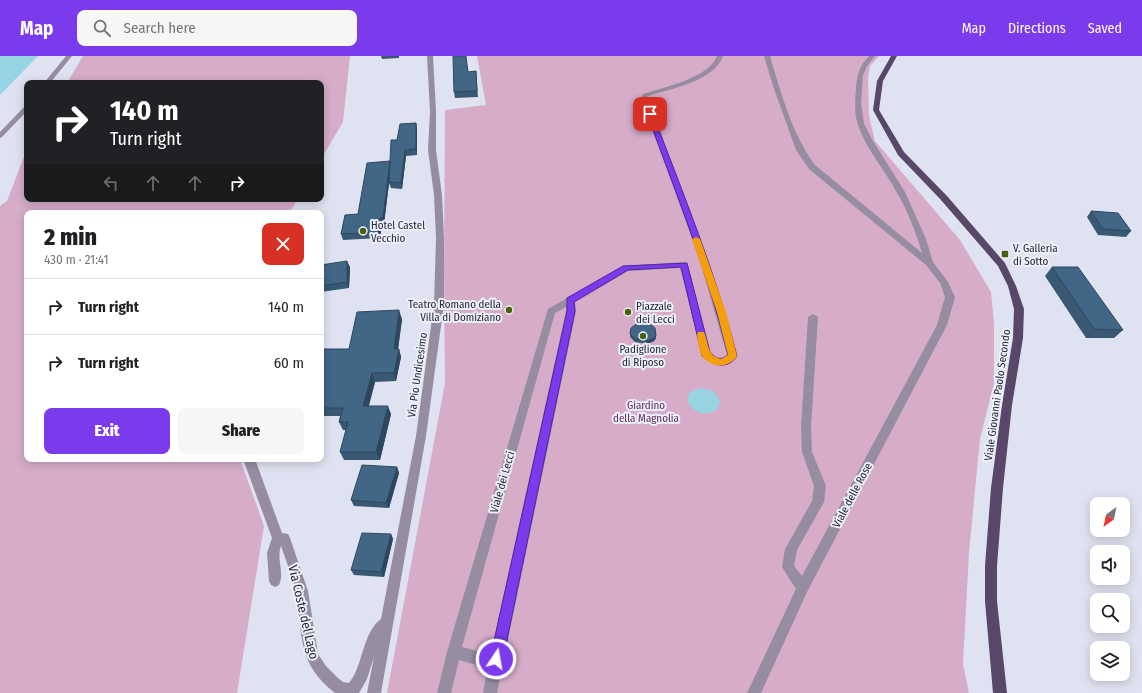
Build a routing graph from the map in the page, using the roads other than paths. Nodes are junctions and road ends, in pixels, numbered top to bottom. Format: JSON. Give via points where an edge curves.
{"nodes":[{"id":1,"x":69,"y":56,"type":"edge"},
{"id":2,"x":430,"y":56,"type":"edge"},
{"id":3,"x":720,"y":56,"type":"edge"},
{"id":4,"x":767,"y":56,"type":"edge"},
{"id":5,"x":776,"y":56,"type":"edge"},
{"id":6,"x":872,"y":56,"type":"edge"},
{"id":7,"x":894,"y":56,"type":"edge"},
{"id":8,"x":771,"y":64,"type":"junction"},
{"id":9,"x":49,"y":80,"type":"edge"},
{"id":10,"x":24,"y":110,"type":"edge"},
{"id":11,"x":0,"y":136,"type":"edge"},
{"id":12,"x":929,"y":263,"type":"junction"},
{"id":13,"x":570,"y":300,"type":"junction"},
{"id":14,"x":813,"y":317,"type":"dead end"},
{"id":15,"x":250,"y":462,"type":"edge"},
{"id":16,"x":278,"y":539,"type":"junction"},
{"id":17,"x":275,"y":582,"type":"dead end"},
{"id":18,"x":803,"y":588,"type":"junction"},
{"id":19,"x":387,"y":620,"type":"junction"},
{"id":20,"x":454,"y":652,"type":"junction"},
{"id":21,"x":493,"y":674,"type":"junction"},
{"id":22,"x":374,"y":693,"type":"edge"},
{"id":23,"x":444,"y":693,"type":"edge"},
{"id":24,"x":490,"y":693,"type":"edge"},
{"id":25,"x":754,"y":693,"type":"edge"},
{"id":26,"x":1000,"y":693,"type":"edge"}],
"edges":[{"from":1,"to":9,"type":"street"},
{"from":2,"to":19,"type":"street","name":"Via Pio Undicesimo","via":[[432,150],[440,238],[439,304],[421,436]]},
{"from":3,"to":13,"type":"street","via":[[720,60],[711,70],[645,95],[644,100],[709,273],[732,356],[721,363],[713,361],[706,354],[684,264],[626,268]]},
{"from":4,"to":8,"type":"street"},
{"from":5,"to":8,"type":"street"},
{"from":6,"to":12,"type":"street","via":[[864,65],[860,76],[858,103],[861,124],[901,192],[922,239]]},
{"from":7,"to":26,"type":"main road","name":"Viale Giovanni Paolo Secondo","via":[[880,81],[876,110],[900,153],[944,198],[1002,265],[1012,286],[1018,310],[1018,338],[996,495],[991,566]]},
{"from":8,"to":12,"type":"street","via":[[776,86],[800,150],[812,167]]},
{"from":10,"to":11,"type":"street"},
{"from":12,"to":18,"type":"street","name":"Viale delle Rose","via":[[944,282],[950,297],[942,325]]},
{"from":13,"to":20,"type":"street","name":"Viale dei Lecci","via":[[551,311]]},
{"from":13,"to":21,"type":"street","via":[[571,311]]},
{"from":14,"to":18,"type":"street","via":[[806,427],[807,452],[820,486],[818,502],[791,549],[788,567]]},
{"from":15,"to":16,"type":"street","name":"Via Coste del Lago"},
{"from":16,"to":17,"type":"street","name":"Via Coste del Lago","via":[[272,549]]},
{"from":16,"to":19,"type":"street","name":"Via Coste del Lago","via":[[284,538],[302,591],[312,656],[321,671],[341,689],[352,690],[357,686],[366,657]]},
{"from":18,"to":25,"type":"street","name":"Viale delle Rose"},
{"from":19,"to":22,"type":"street","name":"Via Pio Undicesimo"},
{"from":20,"to":21,"type":"street","via":[[484,660]]},
{"from":20,"to":23,"type":"street","name":"Viale dei Lecci"},
{"from":21,"to":24,"type":"street"}]}
